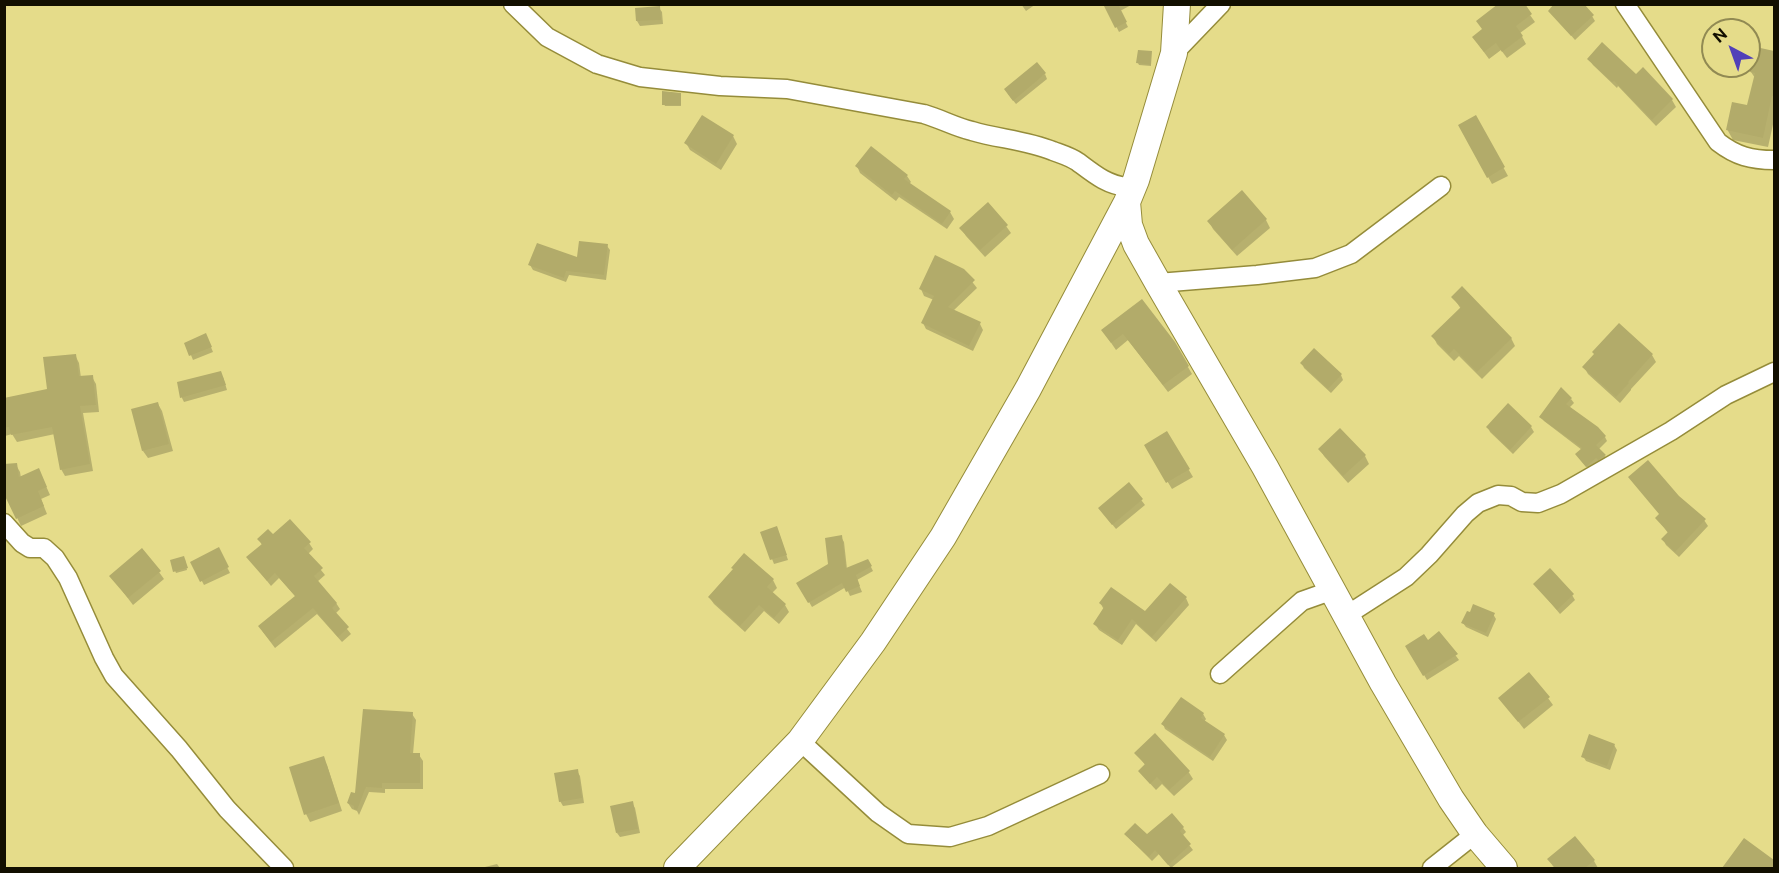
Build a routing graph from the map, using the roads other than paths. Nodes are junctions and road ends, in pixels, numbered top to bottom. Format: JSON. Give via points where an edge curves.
{"nodes":[{"id":1,"x":513,"y":4,"type":"edge"},
{"id":2,"x":1177,"y":4,"type":"edge"},
{"id":3,"x":1221,"y":4,"type":"edge"},
{"id":4,"x":1625,"y":4,"type":"edge"},
{"id":5,"x":1174,"y":53,"type":"junction"},
{"id":6,"x":1774,"y":160,"type":"edge"},
{"id":7,"x":1441,"y":186,"type":"dead end"},
{"id":8,"x":1131,"y":191,"type":"junction"},
{"id":9,"x":1158,"y":283,"type":"junction"},
{"id":10,"x":1774,"y":372,"type":"edge"},
{"id":11,"x":4,"y":523,"type":"edge"},
{"id":12,"x":1333,"y":590,"type":"junction"},
{"id":13,"x":1347,"y":615,"type":"junction"},
{"id":14,"x":1220,"y":674,"type":"dead end"},
{"id":15,"x":800,"y":741,"type":"junction"},
{"id":16,"x":1100,"y":774,"type":"dead end"},
{"id":17,"x":1475,"y":834,"type":"junction"},
{"id":18,"x":284,"y":868,"type":"edge"},
{"id":19,"x":677,"y":868,"type":"edge"},
{"id":20,"x":1432,"y":868,"type":"edge"},
{"id":21,"x":1504,"y":868,"type":"edge"}],
"edges":[{"from":1,"to":8,"type":"street","via":[[547,37],[597,64],[640,77],[720,87],[787,89],[924,114],[973,132],[1020,140],[1053,151]]},
{"from":2,"to":5,"type":"main road"},
{"from":3,"to":5,"type":"street"},
{"from":4,"to":6,"type":"street","via":[[1718,142],[1751,159]]},
{"from":5,"to":8,"type":"main road"},
{"from":7,"to":9,"type":"street","via":[[1351,254],[1315,268]]},
{"from":8,"to":9,"type":"main road","via":[[1129,225]]},
{"from":8,"to":15,"type":"main road","via":[[1028,389],[943,537]]},
{"from":9,"to":12,"type":"main road"},
{"from":10,"to":13,"type":"street","via":[[1726,395],[1561,494],[1538,504],[1498,495],[1478,503],[1406,577]]},
{"from":11,"to":18,"type":"street","via":[[22,543],[30,548],[44,548],[55,558],[114,676],[227,809]]},
{"from":12,"to":13,"type":"main road"},
{"from":12,"to":14,"type":"street","via":[[1302,601]]},
{"from":13,"to":17,"type":"main road","via":[[1383,683]]},
{"from":15,"to":16,"type":"street","via":[[878,813],[908,834],[950,837],[988,826]]},
{"from":15,"to":19,"type":"main road"},
{"from":17,"to":20,"type":"street"},
{"from":17,"to":21,"type":"main road"}]}
